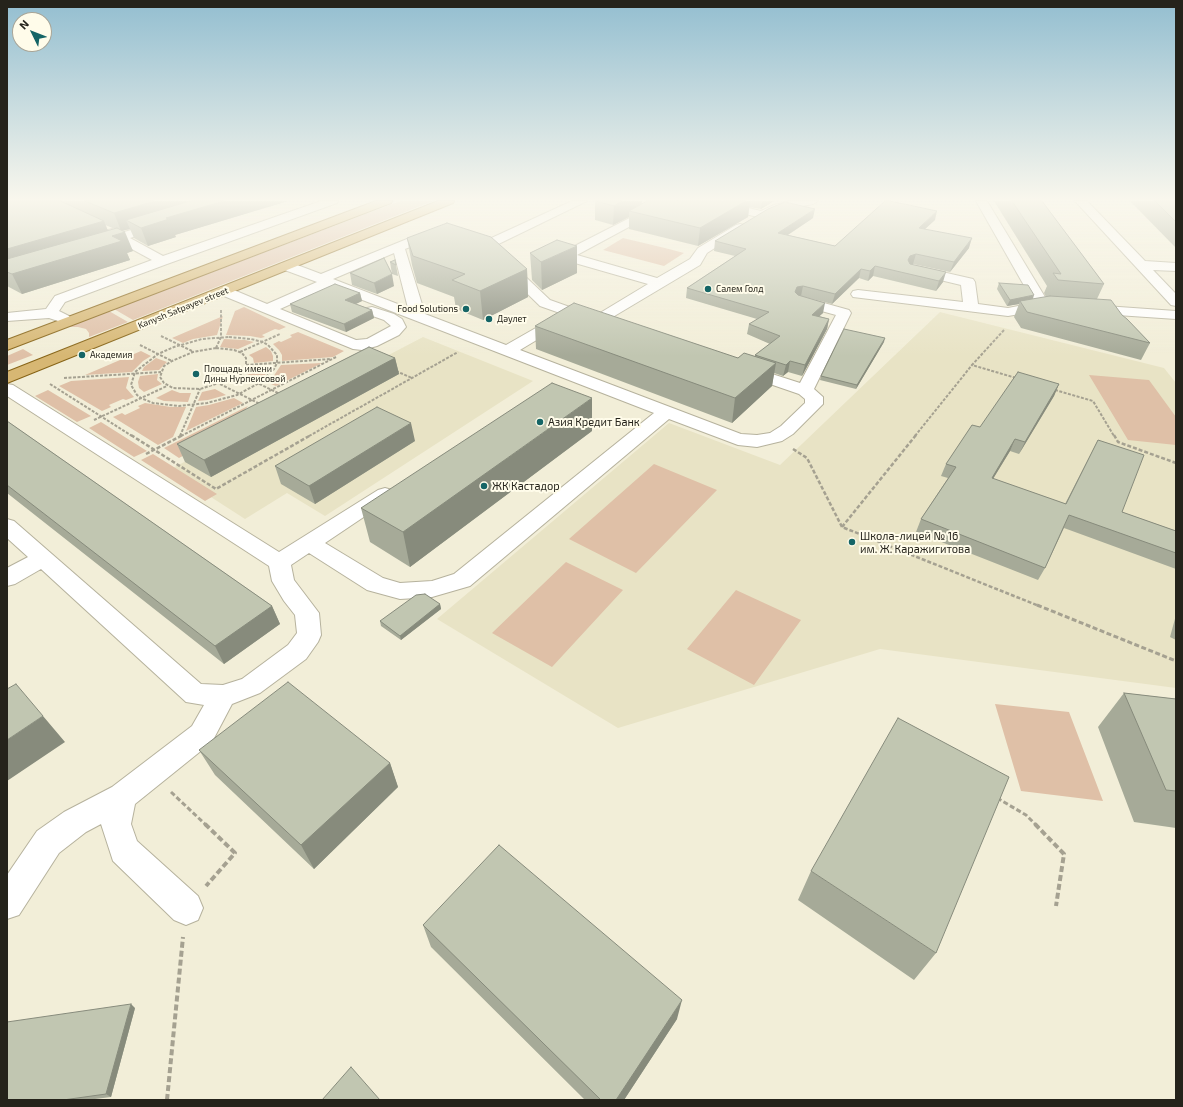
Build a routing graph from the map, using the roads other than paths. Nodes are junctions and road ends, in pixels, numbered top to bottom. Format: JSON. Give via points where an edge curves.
{"nodes":[{"id":1,"x":144,"y":253,"type":"edge"},
{"id":2,"x":186,"y":253,"type":"edge"},
{"id":3,"x":253,"y":253,"type":"edge"},
{"id":4,"x":320,"y":253,"type":"edge"},
{"id":5,"x":386,"y":253,"type":"edge"},
{"id":6,"x":400,"y":253,"type":"edge"},
{"id":7,"x":485,"y":253,"type":"edge"},
{"id":8,"x":572,"y":253,"type":"edge"},
{"id":9,"x":701,"y":253,"type":"edge"},
{"id":10,"x":1011,"y":253,"type":"edge"},
{"id":11,"x":1129,"y":253,"type":"edge"},
{"id":12,"x":566,"y":256,"type":"junction"},
{"id":13,"x":162,"y":261,"type":"junction"},
{"id":14,"x":553,"y":262,"type":"edge"},
{"id":15,"x":1141,"y":265,"type":"junction"},
{"id":16,"x":286,"y":266,"type":"junction"},
{"id":17,"x":1176,"y":267,"type":"edge"},
{"id":18,"x":913,"y":269,"type":"edge"},
{"id":19,"x":321,"y":283,"type":"junction"},
{"id":20,"x":659,"y":283,"type":"junction"},
{"id":21,"x":224,"y":291,"type":"junction"},
{"id":22,"x":858,"y":294,"type":"dead end"},
{"id":23,"x":801,"y":301,"type":"edge"},
{"id":24,"x":1176,"y":302,"type":"edge"},
{"id":25,"x":1043,"y":306,"type":"junction"},
{"id":26,"x":971,"y":307,"type":"junction"},
{"id":27,"x":267,"y":308,"type":"junction"},
{"id":28,"x":51,"y":313,"type":"junction"},
{"id":29,"x":572,"y":313,"type":"junction"},
{"id":30,"x":1176,"y":315,"type":"edge"},
{"id":31,"x":418,"y":316,"type":"junction"},
{"id":32,"x":7,"y":317,"type":"edge"},
{"id":33,"x":596,"y":321,"type":"junction"},
{"id":34,"x":69,"y":322,"type":"junction"},
{"id":35,"x":611,"y":326,"type":"edge"},
{"id":36,"x":22,"y":340,"type":"junction"},
{"id":37,"x":7,"y":345,"type":"edge"},
{"id":38,"x":508,"y":351,"type":"junction"},
{"id":39,"x":55,"y":359,"type":"junction"},
{"id":40,"x":730,"y":366,"type":"edge"},
{"id":41,"x":569,"y":375,"type":"junction"},
{"id":42,"x":7,"y":378,"type":"edge"},
{"id":43,"x":549,"y":388,"type":"edge"},
{"id":44,"x":7,"y":389,"type":"edge"},
{"id":45,"x":805,"y":390,"type":"junction"},
{"id":46,"x":666,"y":412,"type":"junction"},
{"id":47,"x":402,"y":483,"type":"edge"},
{"id":48,"x":7,"y":526,"type":"edge"},
{"id":49,"x":309,"y":543,"type":"junction"},
{"id":50,"x":43,"y":558,"type":"junction"},
{"id":51,"x":279,"y":562,"type":"junction"},
{"id":52,"x":7,"y":578,"type":"edge"},
{"id":53,"x":223,"y":696,"type":"junction"},
{"id":54,"x":122,"y":797,"type":"junction"},
{"id":55,"x":7,"y":903,"type":"edge"},
{"id":56,"x":186,"y":908,"type":"dead end"}],
"edges":[{"from":1,"to":13,"type":"street"},
{"from":2,"to":13,"type":"street"},
{"from":3,"to":34,"type":"main road"},
{"from":4,"to":16,"type":"main road","name":"Kanysh Satpayev street"},
{"from":5,"to":19,"type":"street"},
{"from":6,"to":31,"type":"street"},
{"from":7,"to":29,"type":"street","via":[[496,256],[527,276],[545,303]]},
{"from":8,"to":12,"type":"street"},
{"from":9,"to":20,"type":"street","via":[[695,262]]},
{"from":10,"to":25,"type":"street"},
{"from":11,"to":15,"type":"street"},
{"from":12,"to":14,"type":"street"},
{"from":12,"to":20,"type":"street"},
{"from":13,"to":28,"type":"street","via":[[60,299]]},
{"from":15,"to":17,"type":"street"},
{"from":15,"to":24,"type":"street"},
{"from":16,"to":19,"type":"street"},
{"from":16,"to":21,"type":"main road","name":"Kanysh Satpayev street"},
{"from":18,"to":26,"type":"street","via":[[968,282]]},
{"from":19,"to":27,"type":"street"},
{"from":19,"to":27,"type":"street","via":[[397,322],[399,327],[372,343],[353,344]]},
{"from":19,"to":31,"type":"street"},
{"from":20,"to":33,"type":"street"},
{"from":21,"to":27,"type":"street"},
{"from":21,"to":39,"type":"main road","name":"Kanysh Satpayev street"},
{"from":22,"to":26,"type":"street"},
{"from":23,"to":45,"type":"street","via":[[844,313]]},
{"from":25,"to":26,"type":"street","via":[[1008,312]]},
{"from":25,"to":30,"type":"street"},
{"from":28,"to":32,"type":"street"},
{"from":28,"to":34,"type":"street"},
{"from":29,"to":33,"type":"street"},
{"from":29,"to":38,"type":"street"},
{"from":31,"to":38,"type":"street"},
{"from":33,"to":35,"type":"street"},
{"from":34,"to":36,"type":"main road"},
{"from":36,"to":37,"type":"main road"},
{"from":36,"to":39,"type":"main road","via":[[50,333],[64,332],[74,335],[78,341]]},
{"from":38,"to":41,"type":"street"},
{"from":39,"to":42,"type":"main road","name":"Kanysh Satpayev street"},
{"from":40,"to":45,"type":"street"},
{"from":41,"to":43,"type":"street"},
{"from":41,"to":46,"type":"street"},
{"from":44,"to":51,"type":"street"},
{"from":45,"to":46,"type":"street","via":[[814,397],[814,404],[787,430],[776,437],[757,441],[738,439]]},
{"from":46,"to":49,"type":"street","via":[[462,580],[432,589],[400,592],[375,584]]},
{"from":47,"to":49,"type":"street"},
{"from":48,"to":50,"type":"street"},
{"from":49,"to":51,"type":"street"},
{"from":50,"to":52,"type":"street"},
{"from":50,"to":53,"type":"street","via":[[194,694]]},
{"from":51,"to":53,"type":"street","via":[[283,582],[307,613],[309,635],[297,652],[251,686]]},
{"from":53,"to":54,"type":"street","via":[[202,734]]},
{"from":54,"to":55,"type":"street","via":[[75,822],[48,842]]},
{"from":54,"to":56,"type":"street","via":[[116,824],[124,850]]}]}
